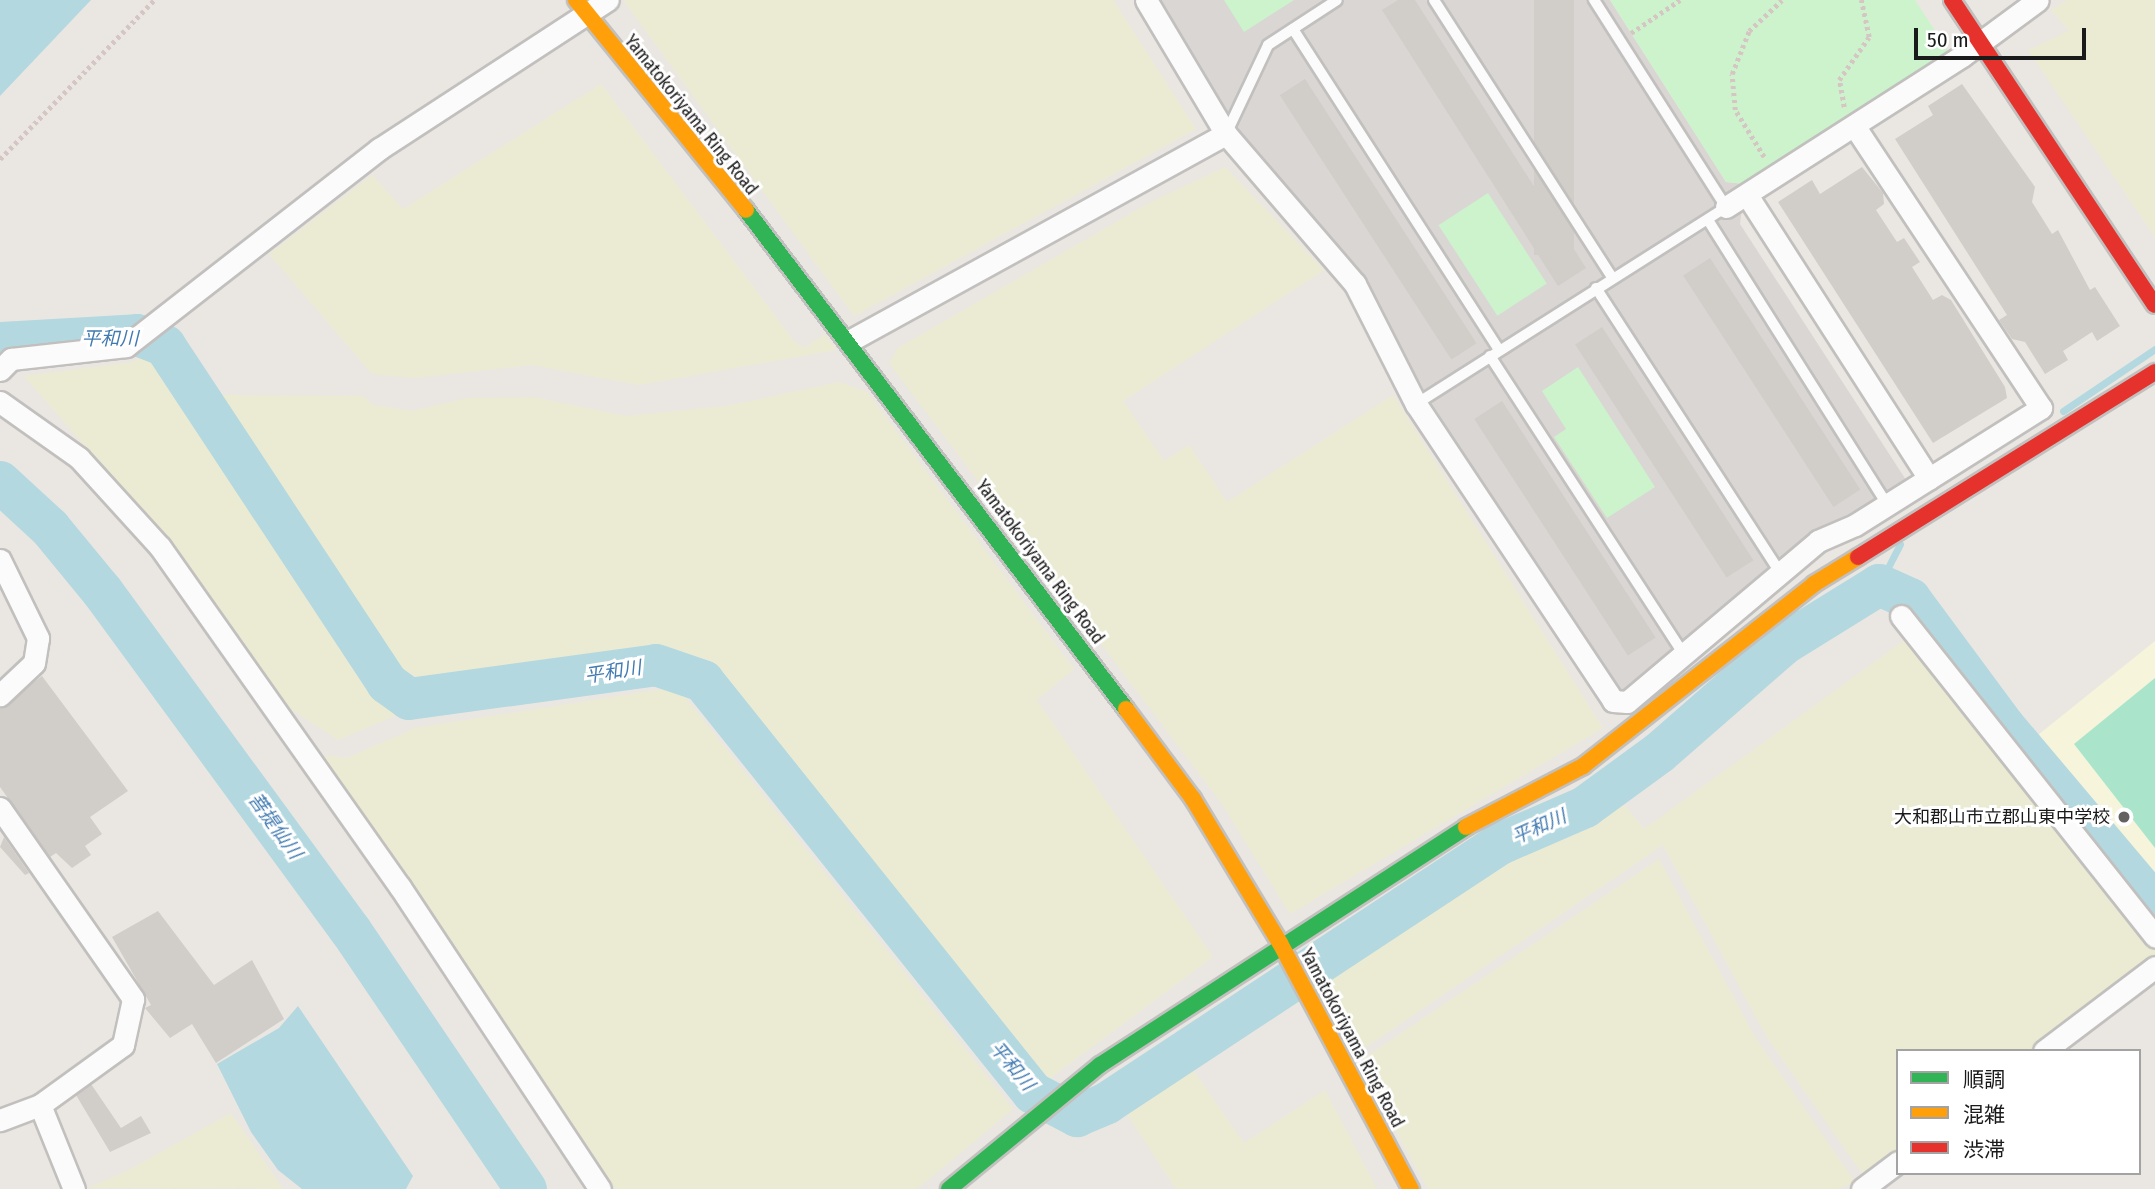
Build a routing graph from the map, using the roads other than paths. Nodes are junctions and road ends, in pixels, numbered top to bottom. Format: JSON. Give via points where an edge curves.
{"nodes":[{"id":1,"x":608,"y":0,"type":"edge"},
{"id":2,"x":1146,"y":0,"type":"edge"},
{"id":3,"x":1337,"y":0,"type":"edge"},
{"id":4,"x":1434,"y":0,"type":"edge"},
{"id":5,"x":1594,"y":0,"type":"edge"},
{"id":6,"x":1952,"y":0,"type":"edge"},
{"id":7,"x":2038,"y":0,"type":"edge"},
{"id":8,"x":581,"y":7,"type":"edge"},
{"id":9,"x":1293,"y":29,"type":"junction"},
{"id":10,"x":1981,"y":44,"type":"junction"},
{"id":11,"x":1854,"y":126,"type":"junction"},
{"id":12,"x":1226,"y":134,"type":"junction"},
{"id":13,"x":1747,"y":195,"type":"junction"},
{"id":14,"x":1726,"y":207,"type":"junction"},
{"id":15,"x":1708,"y":220,"type":"junction"},
{"id":16,"x":1612,"y":277,"type":"junction"},
{"id":17,"x":1596,"y":288,"type":"junction"},
{"id":18,"x":2155,"y":305,"type":"edge"},
{"id":19,"x":850,"y":340,"type":"junction"},
{"id":20,"x":1495,"y":353,"type":"junction"},
{"id":21,"x":0,"y":370,"type":"edge"},
{"id":22,"x":2155,"y":372,"type":"edge"},
{"id":23,"x":0,"y":402,"type":"edge"},
{"id":24,"x":1416,"y":404,"type":"junction"},
{"id":25,"x":1929,"y":479,"type":"junction"},
{"id":26,"x":1887,"y":504,"type":"junction"},
{"id":27,"x":0,"y":559,"type":"edge"},
{"id":28,"x":1780,"y":572,"type":"junction"},
{"id":29,"x":1900,"y":616,"type":"dead end"},
{"id":30,"x":1684,"y":655,"type":"junction"},
{"id":31,"x":0,"y":695,"type":"edge"},
{"id":32,"x":0,"y":808,"type":"edge"},
{"id":33,"x":2155,"y":936,"type":"edge"},
{"id":34,"x":1280,"y":943,"type":"junction"},
{"id":35,"x":2155,"y":967,"type":"edge"},
{"id":36,"x":2047,"y":1049,"type":"edge"},
{"id":37,"x":40,"y":1105,"type":"junction"},
{"id":38,"x":0,"y":1120,"type":"edge"},
{"id":39,"x":1896,"y":1164,"type":"edge"},
{"id":40,"x":74,"y":1189,"type":"edge"},
{"id":41,"x":600,"y":1189,"type":"edge"},
{"id":42,"x":949,"y":1189,"type":"edge"},
{"id":43,"x":1411,"y":1189,"type":"edge"},
{"id":44,"x":1862,"y":1189,"type":"edge"}],
"edges":[{"from":1,"to":8,"type":"street"},
{"from":2,"to":12,"type":"street"},
{"from":3,"to":9,"type":"lane"},
{"from":4,"to":16,"type":"lane"},
{"from":5,"to":14,"type":"lane"},
{"from":6,"to":10,"type":"street"},
{"from":7,"to":10,"type":"street"},
{"from":8,"to":19,"type":"street","name":"Yamatokoriyama Ring Road"},
{"from":8,"to":21,"type":"street","via":[[379,149],[126,346],[11,359]]},
{"from":9,"to":12,"type":"lane","via":[[1268,45]]},
{"from":9,"to":20,"type":"lane"},
{"from":10,"to":11,"type":"street"},
{"from":10,"to":18,"type":"street"},
{"from":11,"to":13,"type":"street"},
{"from":11,"to":25,"type":"street","via":[[2040,408]]},
{"from":12,"to":19,"type":"street"},
{"from":12,"to":24,"type":"street","via":[[1355,284]]},
{"from":13,"to":14,"type":"street"},
{"from":13,"to":25,"type":"street"},
{"from":14,"to":15,"type":"lane"},
{"from":15,"to":16,"type":"lane"},
{"from":15,"to":26,"type":"lane"},
{"from":16,"to":17,"type":"lane"},
{"from":17,"to":20,"type":"lane"},
{"from":17,"to":28,"type":"lane"},
{"from":19,"to":34,"type":"street","name":"Yamatokoriyama Ring Road","via":[[1193,799]]},
{"from":20,"to":24,"type":"lane"},
{"from":20,"to":30,"type":"lane"},
{"from":22,"to":34,"type":"street","via":[[1764,619],[1583,766],[1443,839]]},
{"from":23,"to":41,"type":"street","via":[[79,458],[160,547],[400,887]]},
{"from":24,"to":30,"type":"street","via":[[1613,701],[1627,702]]},
{"from":25,"to":26,"type":"street"},
{"from":26,"to":28,"type":"street","via":[[1818,541]]},
{"from":27,"to":31,"type":"street","via":[[38,638],[34,663]]},
{"from":28,"to":30,"type":"street"},
{"from":29,"to":33,"type":"street"},
{"from":32,"to":37,"type":"street","via":[[133,999],[123,1045]]},
{"from":34,"to":42,"type":"street","via":[[1100,1065]]},
{"from":34,"to":43,"type":"street","name":"Yamatokoriyama Ring Road"},
{"from":35,"to":36,"type":"street"},
{"from":37,"to":38,"type":"street"},
{"from":37,"to":40,"type":"street"},
{"from":39,"to":44,"type":"street"}]}
